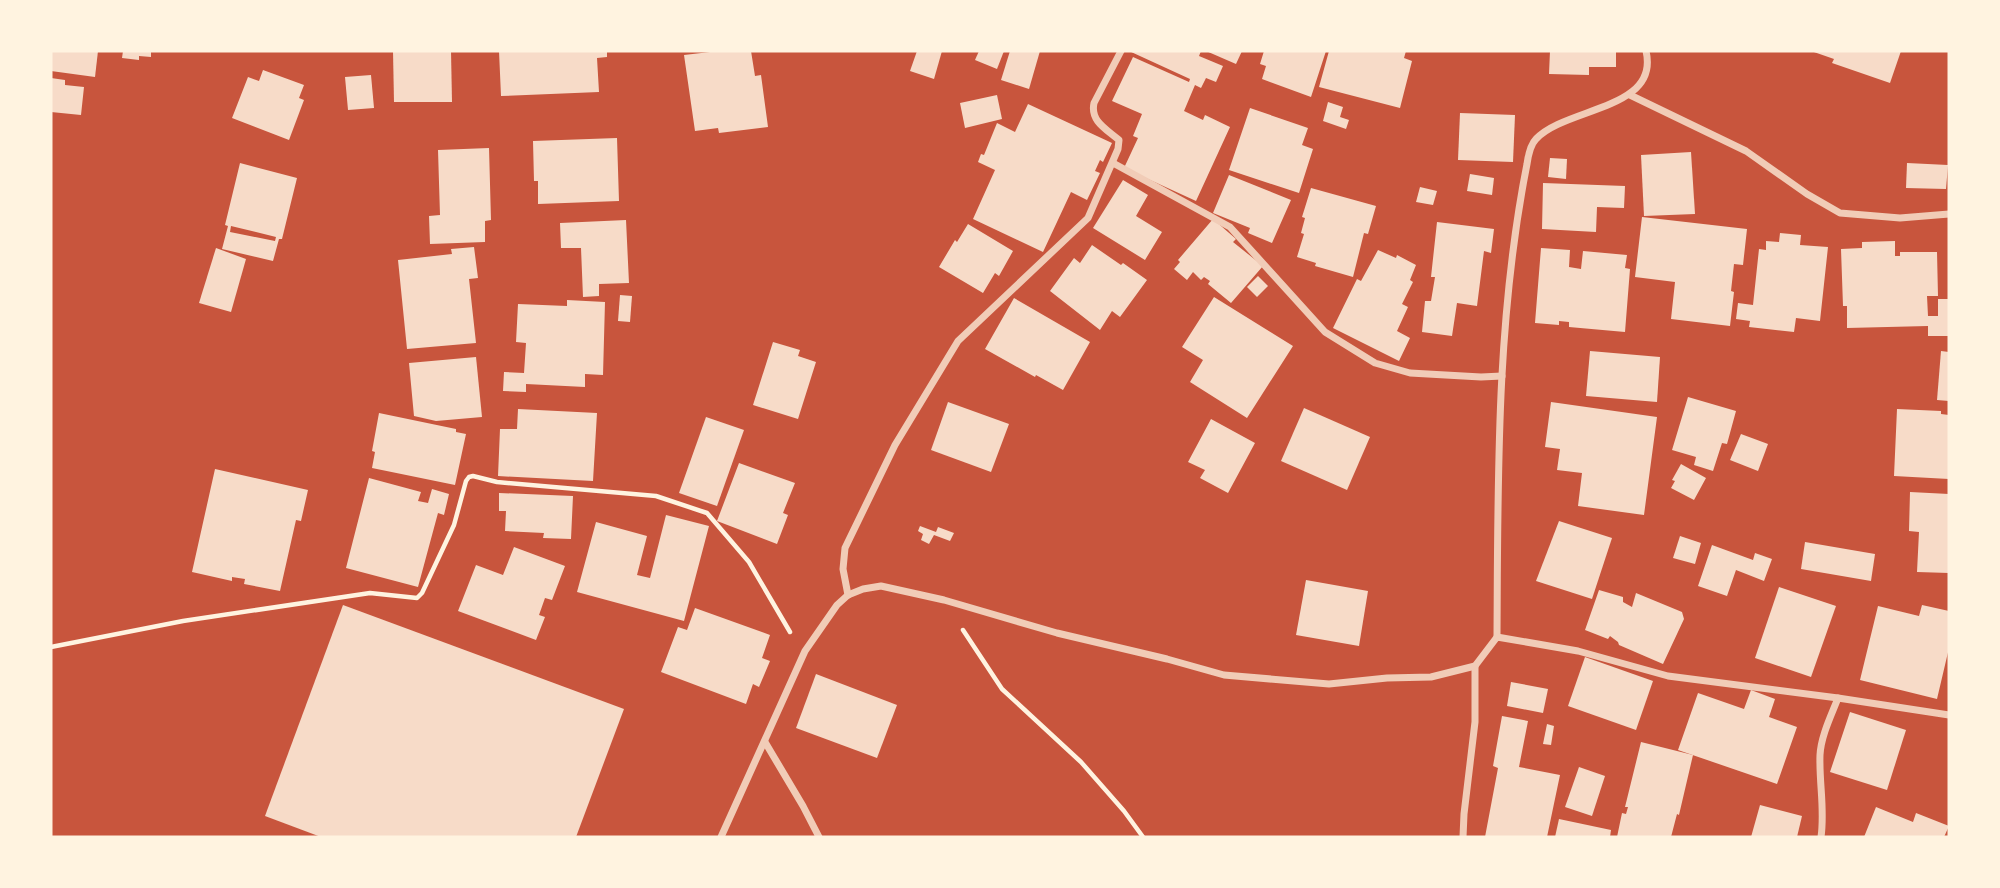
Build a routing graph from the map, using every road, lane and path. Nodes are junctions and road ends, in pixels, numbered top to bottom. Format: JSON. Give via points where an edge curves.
{"nodes":[{"id":1,"x":1121,"y":51,"type":"edge"},
{"id":2,"x":1646,"y":51,"type":"edge"},
{"id":3,"x":1630,"y":95,"type":"junction"},
{"id":4,"x":1113,"y":163,"type":"junction"},
{"id":5,"x":1949,"y":214,"type":"edge"},
{"id":6,"x":1502,"y":376,"type":"junction"},
{"id":7,"x":848,"y":595,"type":"junction"},
{"id":8,"x":944,"y":600,"type":"junction"},
{"id":9,"x":1497,"y":637,"type":"junction"},
{"id":10,"x":51,"y":647,"type":"edge"},
{"id":11,"x":805,"y":651,"type":"junction"},
{"id":12,"x":1475,"y":666,"type":"junction"},
{"id":13,"x":1838,"y":698,"type":"junction"},
{"id":14,"x":1949,"y":715,"type":"edge"},
{"id":15,"x":765,"y":742,"type":"junction"},
{"id":16,"x":721,"y":837,"type":"edge"},
{"id":17,"x":819,"y":837,"type":"edge"},
{"id":18,"x":1143,"y":837,"type":"edge"},
{"id":19,"x":1463,"y":837,"type":"edge"},
{"id":20,"x":1821,"y":837,"type":"edge"}],
"edges":[{"from":1,"to":4,"type":"street","via":[[1092,110],[1094,119],[1119,141]]},
{"from":2,"to":3,"type":"street","via":[[1649,62],[1644,80]]},
{"from":3,"to":5,"type":"street","via":[[1746,152],[1840,213],[1900,218]]},
{"from":3,"to":6,"type":"street","via":[[1561,122],[1535,140],[1517,225]]},
{"from":4,"to":6,"type":"street","via":[[1230,227],[1325,332],[1376,363],[1410,373]]},
{"from":4,"to":7,"type":"street","via":[[1088,218],[958,341],[895,445],[845,548]]},
{"from":6,"to":9,"type":"street","via":[[1496,501]]},
{"from":7,"to":8,"type":"street","via":[[881,586]]},
{"from":7,"to":11,"type":"street"},
{"from":8,"to":12,"type":"street","via":[[1235,676],[1329,684],[1431,677]]},
{"from":8,"to":18,"type":"path","via":[[1002,689],[1081,762]]},
{"from":9,"to":12,"type":"street"},
{"from":9,"to":13,"type":"street","via":[[1578,650],[1668,676]]},
{"from":10,"to":11,"type":"path","via":[[183,621],[370,593],[417,598],[454,525],[466,481],[473,476],[656,496],[706,513],[749,562],[785,626]]},
{"from":11,"to":15,"type":"street"},
{"from":12,"to":19,"type":"street","via":[[1475,722]]},
{"from":13,"to":14,"type":"street"},
{"from":13,"to":20,"type":"street","via":[[1820,754]]},
{"from":15,"to":16,"type":"street"},
{"from":15,"to":17,"type":"street"}]}
